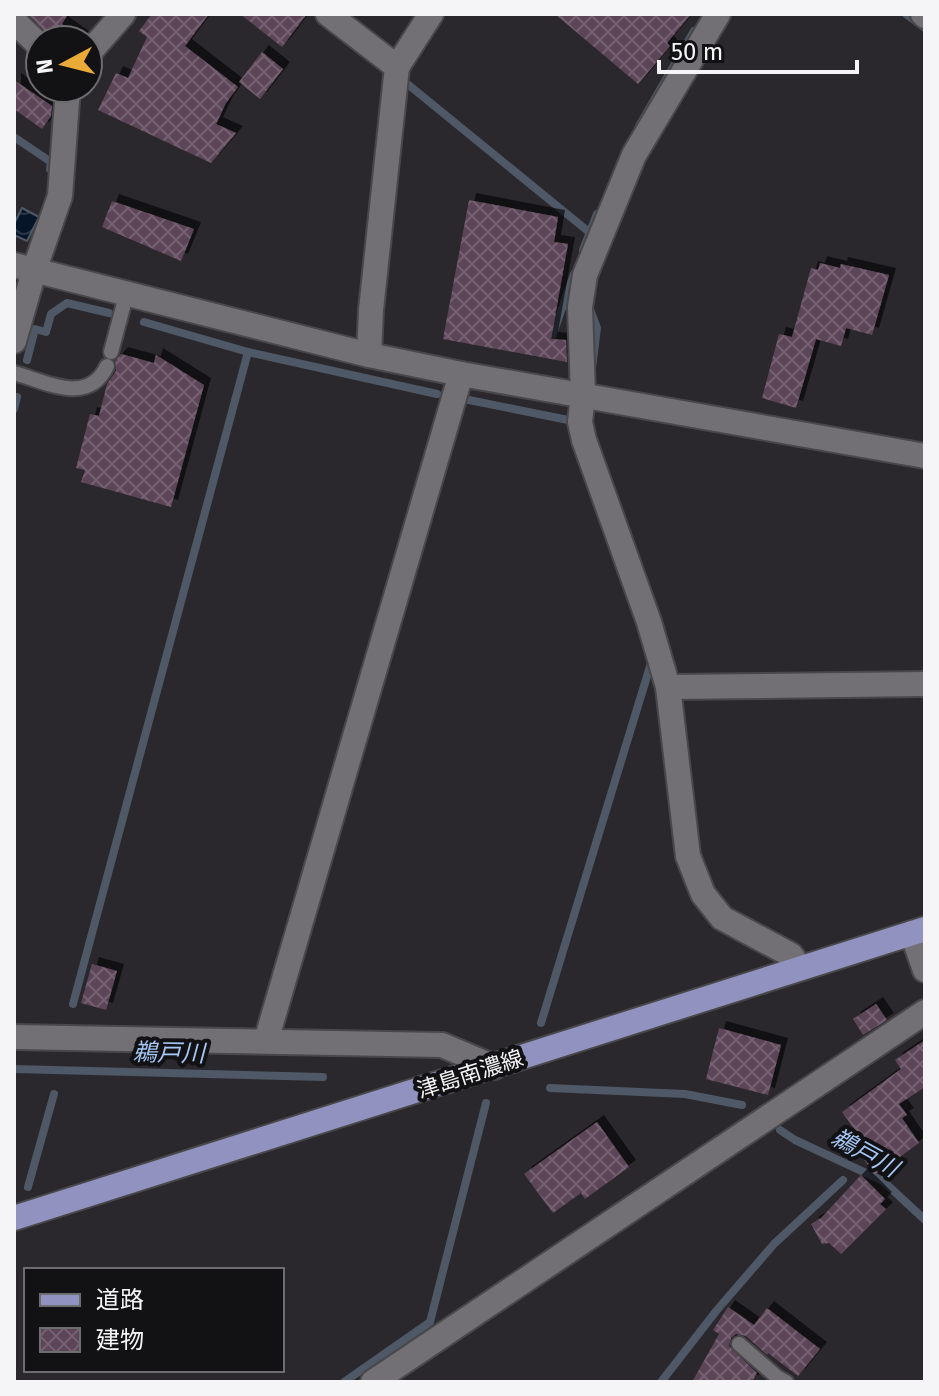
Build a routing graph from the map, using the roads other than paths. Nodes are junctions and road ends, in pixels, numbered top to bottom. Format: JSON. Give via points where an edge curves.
{"nodes":[{"id":1,"x":123,"y":14,"type":"edge"},
{"id":2,"x":328,"y":14,"type":"edge"},
{"id":3,"x":431,"y":14,"type":"edge"},
{"id":4,"x":718,"y":14,"type":"edge"},
{"id":5,"x":104,"y":36,"type":"edge"},
{"id":6,"x":397,"y":67,"type":"junction"},
{"id":7,"x":67,"y":104,"type":"edge"},
{"id":8,"x":24,"y":266,"type":"edge"},
{"id":9,"x":127,"y":292,"type":"junction"},
{"id":10,"x":14,"y":341,"type":"edge"},
{"id":11,"x":369,"y":355,"type":"junction"},
{"id":12,"x":14,"y":373,"type":"edge"},
{"id":13,"x":461,"y":374,"type":"junction"},
{"id":14,"x":583,"y":395,"type":"junction"},
{"id":15,"x":925,"y":456,"type":"edge"},
{"id":16,"x":925,"y":684,"type":"edge"},
{"id":17,"x":668,"y":687,"type":"junction"},
{"id":18,"x":918,"y":931,"type":"edge"},
{"id":19,"x":800,"y":968,"type":"junction"},
{"id":20,"x":925,"y":970,"type":"edge"},
{"id":21,"x":925,"y":1012,"type":"edge"},
{"id":22,"x":14,"y":1037,"type":"edge"},
{"id":23,"x":266,"y":1041,"type":"junction"},
{"id":24,"x":494,"y":1067,"type":"junction"},
{"id":25,"x":14,"y":1218,"type":"edge"},
{"id":26,"x":739,"y":1344,"type":"dead end"},
{"id":27,"x":373,"y":1382,"type":"edge"},
{"id":28,"x":786,"y":1382,"type":"edge"}],
"edges":[{"from":1,"to":5,"type":"street"},
{"from":2,"to":6,"type":"street"},
{"from":3,"to":6,"type":"street"},
{"from":4,"to":14,"type":"street","via":[[634,155],[594,248],[580,307]]},
{"from":6,"to":11,"type":"street"},
{"from":7,"to":8,"type":"street","via":[[60,196]]},
{"from":8,"to":9,"type":"street"},
{"from":8,"to":10,"type":"street"},
{"from":9,"to":11,"type":"street"},
{"from":9,"to":12,"type":"lane","via":[[100,379],[87,388],[72,389]]},
{"from":11,"to":13,"type":"street"},
{"from":13,"to":14,"type":"street"},
{"from":13,"to":23,"type":"street"},
{"from":14,"to":15,"type":"street"},
{"from":14,"to":17,"type":"street","via":[[584,440]]},
{"from":16,"to":17,"type":"street"},
{"from":17,"to":19,"type":"street","via":[[688,856],[703,894],[722,918],[791,955]]},
{"from":18,"to":19,"type":"main road","name":"津島南濃線"},
{"from":18,"to":20,"type":"street"},
{"from":19,"to":24,"type":"main road","name":"津島南濃線"},
{"from":21,"to":27,"type":"street"},
{"from":22,"to":23,"type":"street"},
{"from":23,"to":24,"type":"street","via":[[442,1045]]},
{"from":24,"to":25,"type":"main road","name":"津島南濃線"},
{"from":26,"to":28,"type":"lane"}]}
